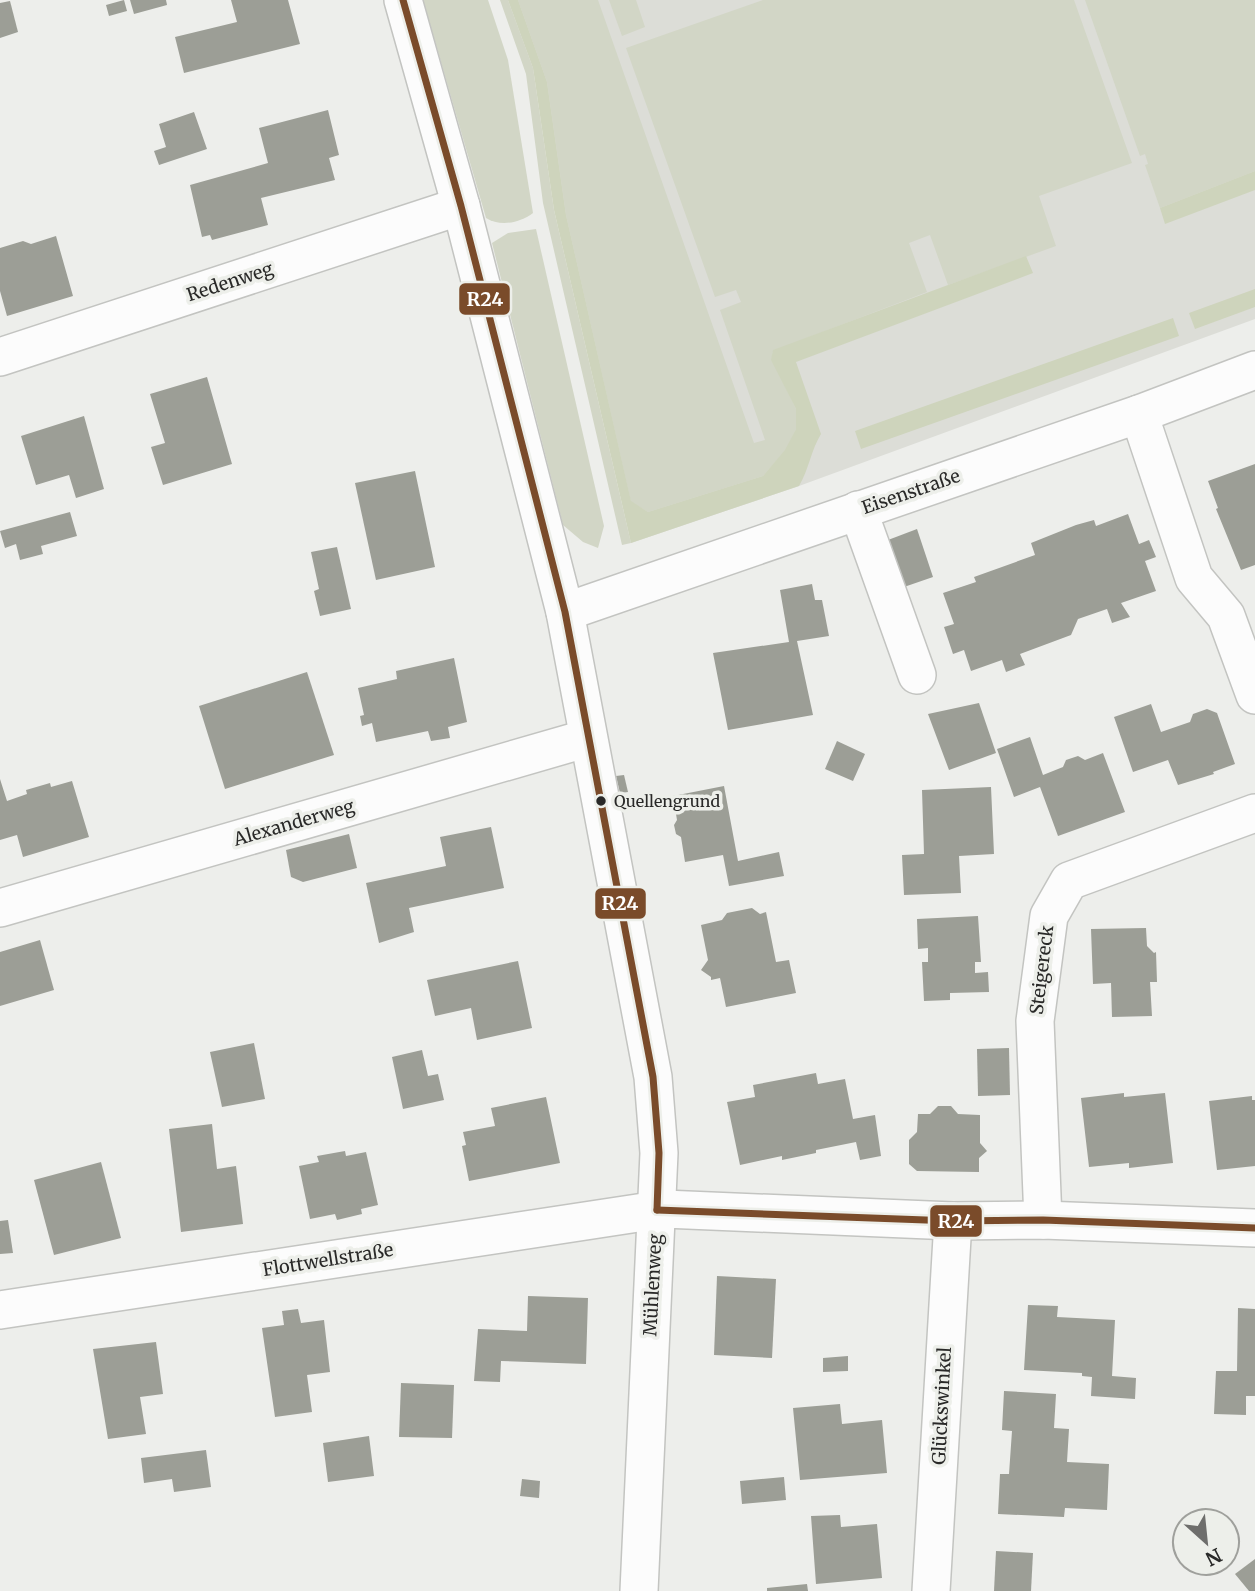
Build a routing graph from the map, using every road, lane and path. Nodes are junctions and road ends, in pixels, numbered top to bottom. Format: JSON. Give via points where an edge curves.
{"nodes":[{"id":1,"x":403,"y":0,"type":"edge"},
{"id":2,"x":461,"y":206,"type":"junction"},
{"id":3,"x":0,"y":357,"type":"edge"},
{"id":4,"x":1255,"y":370,"type":"edge"},
{"id":5,"x":1139,"y":414,"type":"junction"},
{"id":6,"x":858,"y":510,"type":"junction"},
{"id":7,"x":565,"y":612,"type":"junction"},
{"id":8,"x":918,"y":675,"type":"dead end"},
{"id":9,"x":1255,"y":695,"type":"edge"},
{"id":10,"x":588,"y":738,"type":"junction"},
{"id":11,"x":1255,"y":813,"type":"edge"},
{"id":12,"x":0,"y":908,"type":"edge"},
{"id":13,"x":657,"y":1210,"type":"junction"},
{"id":14,"x":1043,"y":1220,"type":"junction"},
{"id":15,"x":953,"y":1221,"type":"junction"},
{"id":16,"x":1255,"y":1228,"type":"edge"},
{"id":17,"x":0,"y":1310,"type":"edge"},
{"id":18,"x":639,"y":1591,"type":"edge"},
{"id":19,"x":931,"y":1591,"type":"edge"}],
"edges":[{"from":1,"to":2,"type":"street","name":"Mühlenweg"},
{"from":2,"to":3,"type":"street","name":"Redenweg"},
{"from":2,"to":7,"type":"street","name":"Mühlenweg"},
{"from":4,"to":5,"type":"street","name":"Eisenstraße"},
{"from":5,"to":6,"type":"street","name":"Eisenstraße"},
{"from":5,"to":9,"type":"street","via":[[1194,578],[1226,616]]},
{"from":6,"to":7,"type":"street","name":"Eisenstraße"},
{"from":6,"to":8,"type":"street"},
{"from":7,"to":10,"type":"street","name":"Mühlenweg"},
{"from":10,"to":12,"type":"street","name":"Alexanderweg"},
{"from":10,"to":13,"type":"street","name":"Mühlenweg","via":[[653,1077],[659,1153]]},
{"from":11,"to":14,"type":"street","name":"Steigereck","via":[[1069,881],[1049,915],[1035,1021]]},
{"from":13,"to":15,"type":"street","name":"Flottwellstraße"},
{"from":13,"to":17,"type":"street","name":"Flottwellstraße"},
{"from":13,"to":18,"type":"street","name":"Mühlenweg"},
{"from":14,"to":15,"type":"street","name":"Flottwellstraße"},
{"from":14,"to":16,"type":"street","name":"Flottwellstraße"},
{"from":15,"to":19,"type":"street","name":"Glückswinkel"}]}
